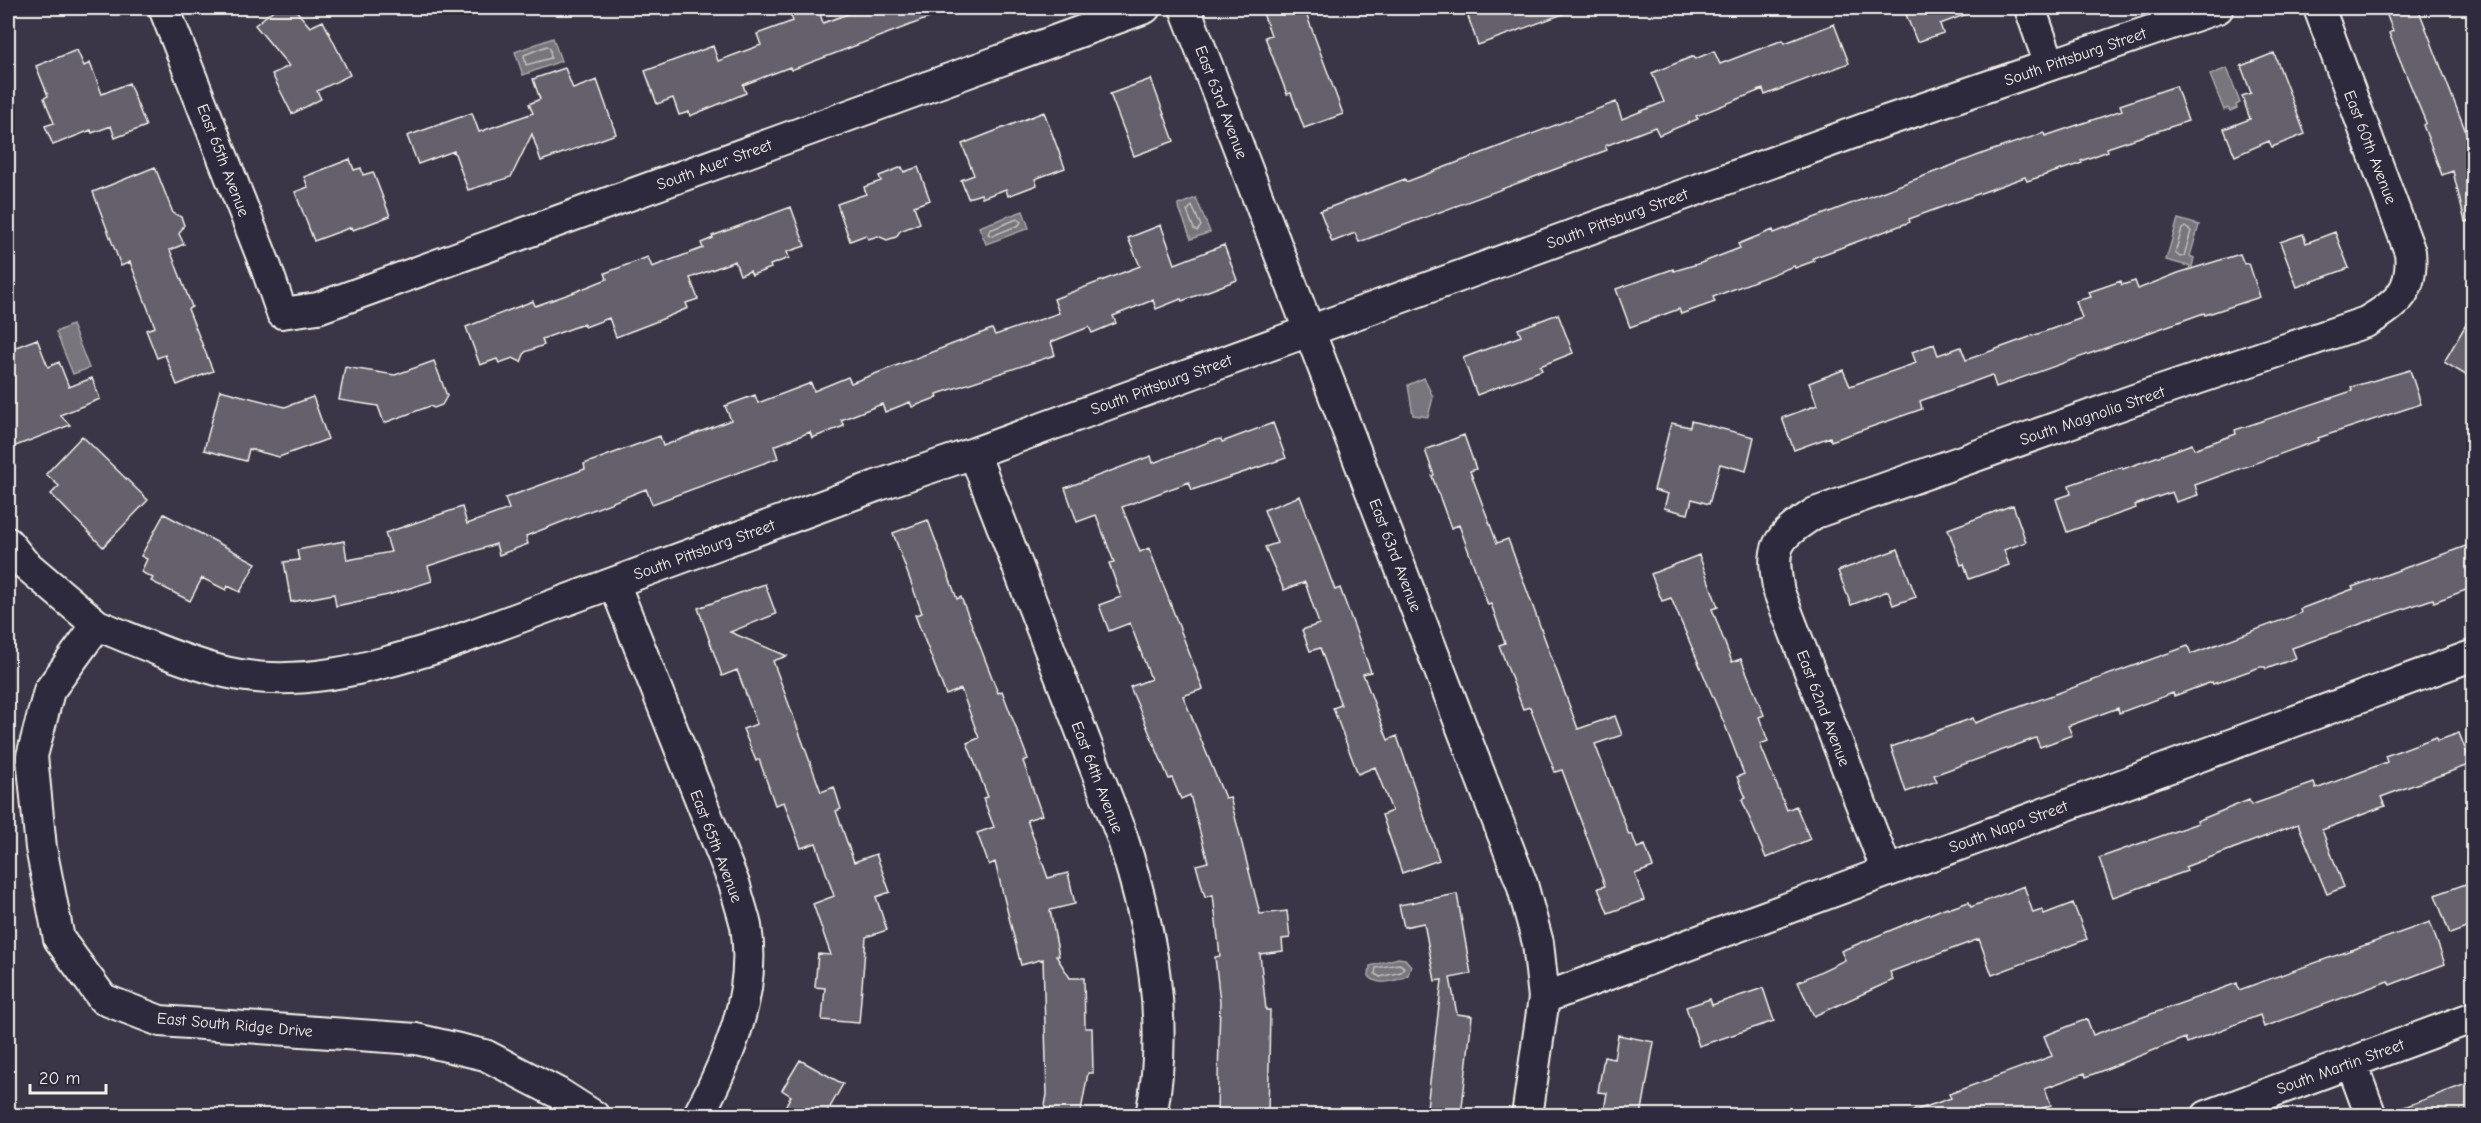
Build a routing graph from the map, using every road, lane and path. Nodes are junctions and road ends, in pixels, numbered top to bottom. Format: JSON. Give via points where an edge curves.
{"nodes":[{"id":1,"x":164,"y":8,"type":"edge"},
{"id":2,"x":1145,"y":8,"type":"edge"},
{"id":3,"x":1185,"y":8,"type":"edge"},
{"id":4,"x":2030,"y":8,"type":"edge"},
{"id":5,"x":2218,"y":8,"type":"edge"},
{"id":6,"x":2319,"y":8,"type":"edge"},
{"id":7,"x":2050,"y":65,"type":"junction"},
{"id":8,"x":2406,"y":289,"type":"joint"},
{"id":9,"x":282,"y":313,"type":"joint"},
{"id":10,"x":1310,"y":329,"type":"junction"},
{"id":11,"x":974,"y":453,"type":"junction"},
{"id":12,"x":8,"y":543,"type":"edge"},
{"id":13,"x":1778,"y":543,"type":"joint"},
{"id":14,"x":614,"y":583,"type":"junction"},
{"id":15,"x":97,"y":625,"type":"junction"},
{"id":16,"x":2474,"y":655,"type":"edge"},
{"id":17,"x":1887,"y":871,"type":"junction"},
{"id":18,"x":1544,"y":998,"type":"junction"},
{"id":19,"x":2474,"y":1017,"type":"edge"},
{"id":20,"x":2351,"y":1062,"type":"junction"},
{"id":21,"x":594,"y":1116,"type":"edge"},
{"id":22,"x":698,"y":1116,"type":"edge"},
{"id":23,"x":1152,"y":1116,"type":"edge"},
{"id":24,"x":1527,"y":1116,"type":"edge"},
{"id":25,"x":2207,"y":1116,"type":"edge"},
{"id":26,"x":2371,"y":1116,"type":"edge"}],
"edges":[{"from":1,"to":9,"type":"street","name":"East 65th Avenue"},
{"from":2,"to":9,"type":"street","name":"South Auer Street","via":[[318,308]]},
{"from":3,"to":10,"type":"street","name":"East 63rd Avenue"},
{"from":4,"to":7,"type":"street"},
{"from":5,"to":7,"type":"street","name":"South Pittsburg Street"},
{"from":6,"to":8,"type":"street","name":"East 60th Avenue","via":[[2410,252],[2412,269]]},
{"from":7,"to":10,"type":"street","name":"South Pittsburg Street"},
{"from":8,"to":13,"type":"street","name":"South Magnolia Street","via":[[2396,303],[2366,322],[1815,513]]},
{"from":10,"to":11,"type":"street","name":"South Pittsburg Street"},
{"from":10,"to":18,"type":"street","name":"East 63rd Avenue","via":[[1522,884],[1538,943]]},
{"from":11,"to":14,"type":"street","name":"South Pittsburg Street"},
{"from":11,"to":23,"type":"street","name":"East 64th Avenue","via":[[1139,890],[1151,940],[1158,1003]]},
{"from":12,"to":15,"type":"street","via":[[24,563]]},
{"from":13,"to":17,"type":"street","name":"East 62nd Avenue","via":[[1774,563],[1779,592]]},
{"from":14,"to":15,"type":"street","name":"South Pittsburg Street","via":[[442,646],[336,674],[287,679],[219,670]]},
{"from":14,"to":22,"type":"street","name":"East 65th Avenue","via":[[735,886],[746,927],[747,974],[741,1018]]},
{"from":15,"to":21,"type":"street","name":"East South Ridge Drive","via":[[49,691],[32,756],[40,848],[59,939],[104,999],[160,1020],[416,1039],[485,1055]]},
{"from":16,"to":17,"type":"street","name":"South Napa Street"},
{"from":17,"to":18,"type":"street","name":"South Napa Street"},
{"from":18,"to":24,"type":"street","name":"East 63rd Avenue"},
{"from":19,"to":20,"type":"street","name":"South Martin Street"},
{"from":20,"to":25,"type":"street","name":"South Martin Street"},
{"from":20,"to":26,"type":"street"}]}
